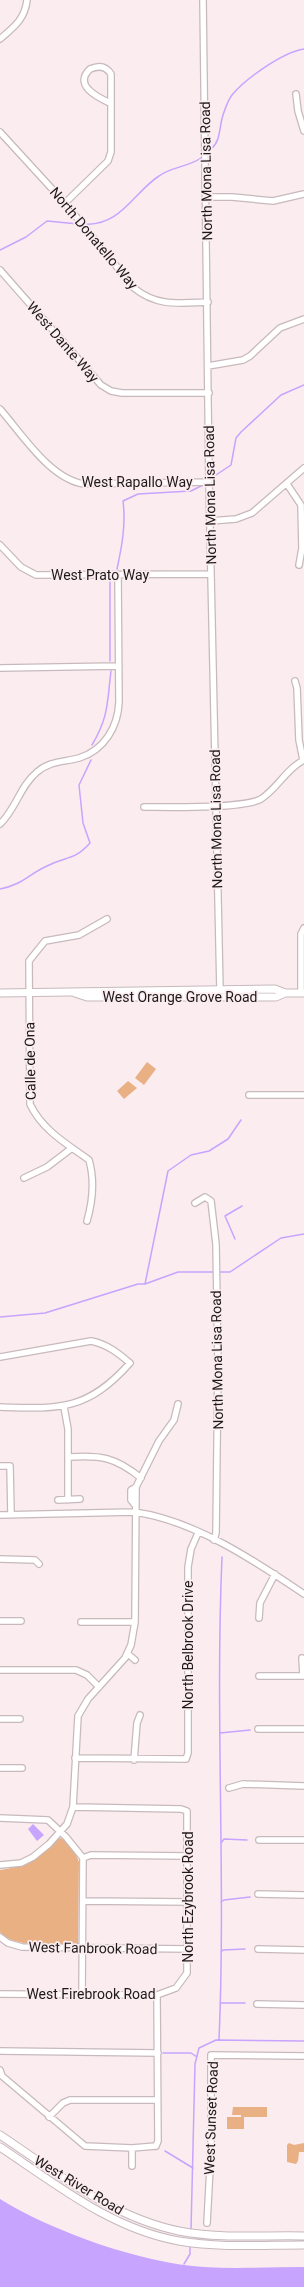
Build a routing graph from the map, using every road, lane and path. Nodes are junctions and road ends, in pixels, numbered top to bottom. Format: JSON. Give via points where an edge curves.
{"nodes":[{"id":1,"x":27,"y":0,"type":"edge"},
{"id":2,"x":203,"y":0,"type":"edge"},
{"id":3,"x":0,"y":39,"type":"edge"},
{"id":4,"x":296,"y":94,"type":"dead end"},
{"id":5,"x":110,"y":104,"type":"junction"},
{"id":6,"x":304,"y":131,"type":"edge"},
{"id":7,"x":0,"y":132,"type":"edge"},
{"id":8,"x":304,"y":194,"type":"edge"},
{"id":9,"x":206,"y":198,"type":"junction"},
{"id":10,"x":65,"y":203,"type":"junction"},
{"id":11,"x":0,"y":270,"type":"edge"},
{"id":12,"x":208,"y":302,"type":"junction"},
{"id":13,"x":304,"y":319,"type":"edge"},
{"id":14,"x":208,"y":366,"type":"junction"},
{"id":15,"x":209,"y":393,"type":"junction"},
{"id":16,"x":0,"y":409,"type":"edge"},
{"id":17,"x":304,"y":468,"type":"edge"},
{"id":18,"x":210,"y":482,"type":"junction"},
{"id":19,"x":287,"y":484,"type":"junction"},
{"id":20,"x":210,"y":521,"type":"junction"},
{"id":21,"x":0,"y":545,"type":"edge"},
{"id":22,"x":299,"y":565,"type":"dead end"},
{"id":23,"x":211,"y":574,"type":"junction"},
{"id":24,"x":118,"y":575,"type":"junction"},
{"id":25,"x":119,"y":666,"type":"junction"},
{"id":26,"x":0,"y":668,"type":"edge"},
{"id":27,"x":295,"y":681,"type":"dead end"},
{"id":28,"x":304,"y":760,"type":"edge"},
{"id":29,"x":216,"y":805,"type":"junction"},
{"id":30,"x":144,"y":807,"type":"dead end"},
{"id":31,"x":0,"y":824,"type":"edge"},
{"id":32,"x":107,"y":919,"type":"dead end"},
{"id":33,"x":304,"y":928,"type":"edge"},
{"id":34,"x":220,"y":990,"type":"junction"},
{"id":35,"x":0,"y":993,"type":"edge"},
{"id":36,"x":29,"y":993,"type":"junction"},
{"id":37,"x":75,"y":993,"type":"junction"},
{"id":38,"x":285,"y":993,"type":"junction"},
{"id":39,"x":302,"y":993,"type":"edge"},
{"id":40,"x":249,"y":1095,"type":"dead end"},
{"id":41,"x":304,"y":1095,"type":"edge"},
{"id":42,"x":72,"y":1148,"type":"junction"},
{"id":43,"x":24,"y":1178,"type":"dead end"},
{"id":44,"x":195,"y":1204,"type":"dead end"},
{"id":45,"x":88,"y":1221,"type":"dead end"},
{"id":46,"x":0,"y":1357,"type":"edge"},
{"id":47,"x":178,"y":1404,"type":"dead end"},
{"id":48,"x":0,"y":1407,"type":"edge"},
{"id":49,"x":64,"y":1407,"type":"junction"},
{"id":50,"x":69,"y":1457,"type":"junction"},
{"id":51,"x":0,"y":1466,"type":"edge"},
{"id":52,"x":141,"y":1478,"type":"junction"},
{"id":53,"x":80,"y":1499,"type":"dead end"},
{"id":54,"x":58,"y":1500,"type":"dead end"},
{"id":55,"x":68,"y":1500,"type":"junction"},
{"id":56,"x":134,"y":1512,"type":"junction"},
{"id":57,"x":11,"y":1514,"type":"junction"},
{"id":58,"x":0,"y":1515,"type":"edge"},
{"id":59,"x":198,"y":1533,"type":"junction"},
{"id":60,"x":214,"y":1540,"type":"junction"},
{"id":61,"x":0,"y":1559,"type":"edge"},
{"id":62,"x":39,"y":1564,"type":"dead end"},
{"id":63,"x":274,"y":1574,"type":"junction"},
{"id":64,"x":304,"y":1594,"type":"edge"},
{"id":65,"x":259,"y":1618,"type":"dead end"},
{"id":66,"x":0,"y":1621,"type":"edge"},
{"id":67,"x":21,"y":1621,"type":"dead end"},
{"id":68,"x":81,"y":1622,"type":"dead end"},
{"id":69,"x":135,"y":1622,"type":"junction"},
{"id":70,"x":128,"y":1654,"type":"junction"},
{"id":71,"x":302,"y":1658,"type":"dead end"},
{"id":72,"x":135,"y":1660,"type":"dead end"},
{"id":73,"x":0,"y":1670,"type":"edge"},
{"id":74,"x":259,"y":1676,"type":"dead end"},
{"id":75,"x":303,"y":1676,"type":"edge"},
{"id":76,"x":99,"y":1687,"type":"junction"},
{"id":77,"x":140,"y":1715,"type":"dead end"},
{"id":78,"x":0,"y":1719,"type":"edge"},
{"id":79,"x":20,"y":1719,"type":"dead end"},
{"id":80,"x":258,"y":1729,"type":"dead end"},
{"id":81,"x":304,"y":1729,"type":"edge"},
{"id":82,"x":75,"y":1758,"type":"junction"},
{"id":83,"x":134,"y":1760,"type":"junction"},
{"id":84,"x":0,"y":1768,"type":"edge"},
{"id":85,"x":22,"y":1768,"type":"dead end"},
{"id":86,"x":304,"y":1786,"type":"edge"},
{"id":87,"x":229,"y":1788,"type":"dead end"},
{"id":88,"x":73,"y":1807,"type":"junction"},
{"id":89,"x":0,"y":1818,"type":"edge"},
{"id":90,"x":61,"y":1832,"type":"junction"},
{"id":91,"x":259,"y":1840,"type":"dead end"},
{"id":92,"x":304,"y":1840,"type":"edge"},
{"id":93,"x":188,"y":1856,"type":"junction"},
{"id":94,"x":83,"y":1858,"type":"junction"},
{"id":95,"x":0,"y":1865,"type":"edge"},
{"id":96,"x":258,"y":1894,"type":"dead end"},
{"id":97,"x":304,"y":1895,"type":"edge"},
{"id":98,"x":83,"y":1901,"type":"junction"},
{"id":99,"x":188,"y":1902,"type":"junction"},
{"id":100,"x":0,"y":1937,"type":"edge"},
{"id":101,"x":83,"y":1949,"type":"junction"},
{"id":102,"x":188,"y":1949,"type":"junction"},
{"id":103,"x":258,"y":1949,"type":"dead end"},
{"id":104,"x":304,"y":1950,"type":"edge"},
{"id":105,"x":180,"y":1984,"type":"joint"},
{"id":106,"x":0,"y":1994,"type":"edge"},
{"id":107,"x":82,"y":1995,"type":"junction"},
{"id":108,"x":158,"y":1996,"type":"junction"},
{"id":109,"x":257,"y":2004,"type":"dead end"},
{"id":110,"x":304,"y":2005,"type":"edge"},
{"id":111,"x":0,"y":2051,"type":"edge"},
{"id":112,"x":158,"y":2053,"type":"junction"},
{"id":113,"x":304,"y":2056,"type":"edge"},
{"id":114,"x":0,"y":2070,"type":"edge"},
{"id":115,"x":158,"y":2100,"type":"junction"},
{"id":116,"x":49,"y":2117,"type":"junction"},
{"id":117,"x":0,"y":2135,"type":"edge"},
{"id":118,"x":0,"y":2147,"type":"edge"},
{"id":119,"x":132,"y":2148,"type":"junction"},
{"id":120,"x":132,"y":2166,"type":"dead end"},
{"id":121,"x":207,"y":2223,"type":"dead end"},
{"id":122,"x":304,"y":2236,"type":"edge"},
{"id":123,"x":304,"y":2245,"type":"edge"}],
"edges":[{"from":1,"to":3,"type":"street","via":[[26,12],[20,21]]},
{"from":2,"to":9,"type":"street","name":"North Mona Lisa Road"},
{"from":4,"to":6,"type":"street"},
{"from":5,"to":5,"type":"street","via":[[113,86],[111,74],[102,66],[90,69],[85,77],[85,86],[93,95]]},
{"from":5,"to":10,"type":"street","via":[[112,137],[108,161]]},
{"from":7,"to":10,"type":"street","name":"North Donatello Way"},
{"from":8,"to":9,"type":"street","via":[[273,201],[232,197]]},
{"from":9,"to":12,"type":"street","name":"North Mona Lisa Road"},
{"from":10,"to":12,"type":"street","name":"North Donatello Way","via":[[134,288],[145,297],[172,303]]},
{"from":11,"to":15,"type":"street","name":"West Dante Way","via":[[101,385],[111,391]]},
{"from":12,"to":14,"type":"street","name":"North Mona Lisa Road"},
{"from":13,"to":14,"type":"street","via":[[280,328],[243,360]]},
{"from":14,"to":15,"type":"street","name":"North Mona Lisa Road"},
{"from":15,"to":18,"type":"street","name":"North Mona Lisa Road"},
{"from":16,"to":18,"type":"street","name":"West Rapallo Way","via":[[51,467],[69,481],[84,484]]},
{"from":17,"to":19,"type":"street"},
{"from":18,"to":20,"type":"street","name":"North Mona Lisa Road"},
{"from":19,"to":20,"type":"street","via":[[261,507],[246,516],[232,520]]},
{"from":19,"to":22,"type":"street","via":[[301,505],[302,548]]},
{"from":20,"to":23,"type":"street","name":"North Mona Lisa Road"},
{"from":21,"to":24,"type":"street","name":"West Prato Way","via":[[21,567],[36,575]]},
{"from":23,"to":24,"type":"street","name":"West Prato Way"},
{"from":23,"to":29,"type":"street","name":"North Mona Lisa Road"},
{"from":24,"to":25,"type":"street"},
{"from":25,"to":26,"type":"street"},
{"from":25,"to":31,"type":"street","via":[[119,709],[115,724],[107,737],[87,755],[57,761],[36,773]]},
{"from":27,"to":28,"type":"street","via":[[299,740]]},
{"from":28,"to":29,"type":"street","via":[[259,800],[239,805]]},
{"from":29,"to":30,"type":"street"},
{"from":29,"to":34,"type":"street","name":"North Mona Lisa Road"},
{"from":32,"to":36,"type":"street","name":"Calle de Ona","via":[[79,934],[45,940],[29,961]]},
{"from":33,"to":39,"type":"street","via":[[301,934]]},
{"from":34,"to":37,"type":"main road","name":"West Orange Grove Road","via":[[89,990]]},
{"from":34,"to":38,"type":"main road","name":"West Orange Grove Road","via":[[275,990]]},
{"from":35,"to":36,"type":"main road","name":"West Orange Grove Road"},
{"from":36,"to":37,"type":"main road","name":"West Orange Grove Road"},
{"from":36,"to":42,"type":"street","name":"Calle de Ona","via":[[30,1104],[36,1117],[48,1130]]},
{"from":37,"to":38,"type":"main road","name":"West Orange Grove Road","via":[[87,997],[159,998],[276,998]]},
{"from":38,"to":39,"type":"main road","name":"West Orange Grove Road"},
{"from":40,"to":41,"type":"street"},
{"from":42,"to":43,"type":"street","via":[[47,1167]]},
{"from":42,"to":45,"type":"street","name":"Calle de Ona","via":[[90,1160],[92,1202]]},
{"from":44,"to":60,"type":"street","name":"North Mona Lisa Road","via":[[205,1197],[212,1200],[216,1244],[217,1467]]},
{"from":46,"to":49,"type":"street","via":[[91,1341],[113,1348],[130,1363],[106,1387],[88,1398]]},
{"from":47,"to":52,"type":"street","via":[[174,1420],[159,1441]]},
{"from":48,"to":49,"type":"street"},
{"from":49,"to":50,"type":"street"},
{"from":50,"to":52,"type":"street","via":[[97,1456],[112,1459],[128,1467]]},
{"from":50,"to":55,"type":"street"},
{"from":51,"to":57,"type":"street","via":[[10,1466]]},
{"from":52,"to":56,"type":"street","via":[[132,1490]]},
{"from":53,"to":55,"type":"street"},
{"from":54,"to":55,"type":"street"},
{"from":56,"to":57,"type":"street"},
{"from":56,"to":59,"type":"street","via":[[154,1515]]},
{"from":56,"to":69,"type":"street"},
{"from":57,"to":58,"type":"street"},
{"from":59,"to":60,"type":"street"},
{"from":59,"to":83,"type":"street","name":"North Belbrook Drive","via":[[191,1549],[188,1567],[187,1760]]},
{"from":60,"to":63,"type":"street"},
{"from":61,"to":62,"type":"street","via":[[35,1560]]},
{"from":63,"to":64,"type":"street"},
{"from":63,"to":65,"type":"street","via":[[260,1603]]},
{"from":66,"to":67,"type":"street"},
{"from":68,"to":69,"type":"street"},
{"from":69,"to":70,"type":"street"},
{"from":70,"to":72,"type":"street"},
{"from":70,"to":76,"type":"street"},
{"from":71,"to":75,"type":"street"},
{"from":73,"to":76,"type":"street","via":[[76,1670],[87,1675]]},
{"from":74,"to":75,"type":"street"},
{"from":76,"to":82,"type":"street","via":[[78,1716]]},
{"from":77,"to":83,"type":"street"},
{"from":78,"to":79,"type":"street"},
{"from":80,"to":81,"type":"street"},
{"from":82,"to":83,"type":"street"},
{"from":82,"to":88,"type":"street"},
{"from":84,"to":85,"type":"street"},
{"from":86,"to":87,"type":"street","via":[[243,1784]]},
{"from":88,"to":90,"type":"street"},
{"from":88,"to":93,"type":"street","name":"North Ezybrook Road","via":[[187,1809]]},
{"from":89,"to":90,"type":"street","via":[[40,1818],[48,1820]]},
{"from":90,"to":94,"type":"street"},
{"from":90,"to":95,"type":"street","via":[[33,1857],[21,1863]]},
{"from":91,"to":92,"type":"street"},
{"from":93,"to":94,"type":"street","via":[[91,1855]]},
{"from":93,"to":99,"type":"street","name":"North Ezybrook Road"},
{"from":94,"to":98,"type":"street"},
{"from":96,"to":97,"type":"street"},
{"from":98,"to":99,"type":"street"},
{"from":98,"to":101,"type":"street"},
{"from":99,"to":102,"type":"street","name":"North Ezybrook Road"},
{"from":100,"to":101,"type":"street","name":"West Fanbrook Road","via":[[22,1948]]},
{"from":101,"to":102,"type":"street","name":"West Fanbrook Road"},
{"from":101,"to":107,"type":"street"},
{"from":102,"to":105,"type":"street","name":"North Ezybrook Road","via":[[188,1968]]},
{"from":103,"to":104,"type":"street"},
{"from":105,"to":108,"type":"street","name":"West Firebrook Road"},
{"from":106,"to":107,"type":"street","name":"West Firebrook Road"},
{"from":107,"to":108,"type":"street","name":"West Firebrook Road"},
{"from":108,"to":112,"type":"street"},
{"from":109,"to":110,"type":"street"},
{"from":111,"to":112,"type":"street"},
{"from":112,"to":115,"type":"street"},
{"from":113,"to":121,"type":"street","name":"West Sunset Road","via":[[211,2055],[211,2149]]},
{"from":114,"to":116,"type":"street","via":[[2,2076]]},
{"from":115,"to":116,"type":"street","via":[[70,2100],[62,2103]]},
{"from":115,"to":119,"type":"street","via":[[157,2147]]},
{"from":116,"to":119,"type":"street","via":[[85,2146]]},
{"from":117,"to":122,"type":"main road","name":"West River Road","via":[[96,2199],[140,2220],[201,2234]]},
{"from":118,"to":123,"type":"main road","name":"West River Road","via":[[93,2208],[138,2229],[201,2244]]},
{"from":119,"to":120,"type":"street"}]}
